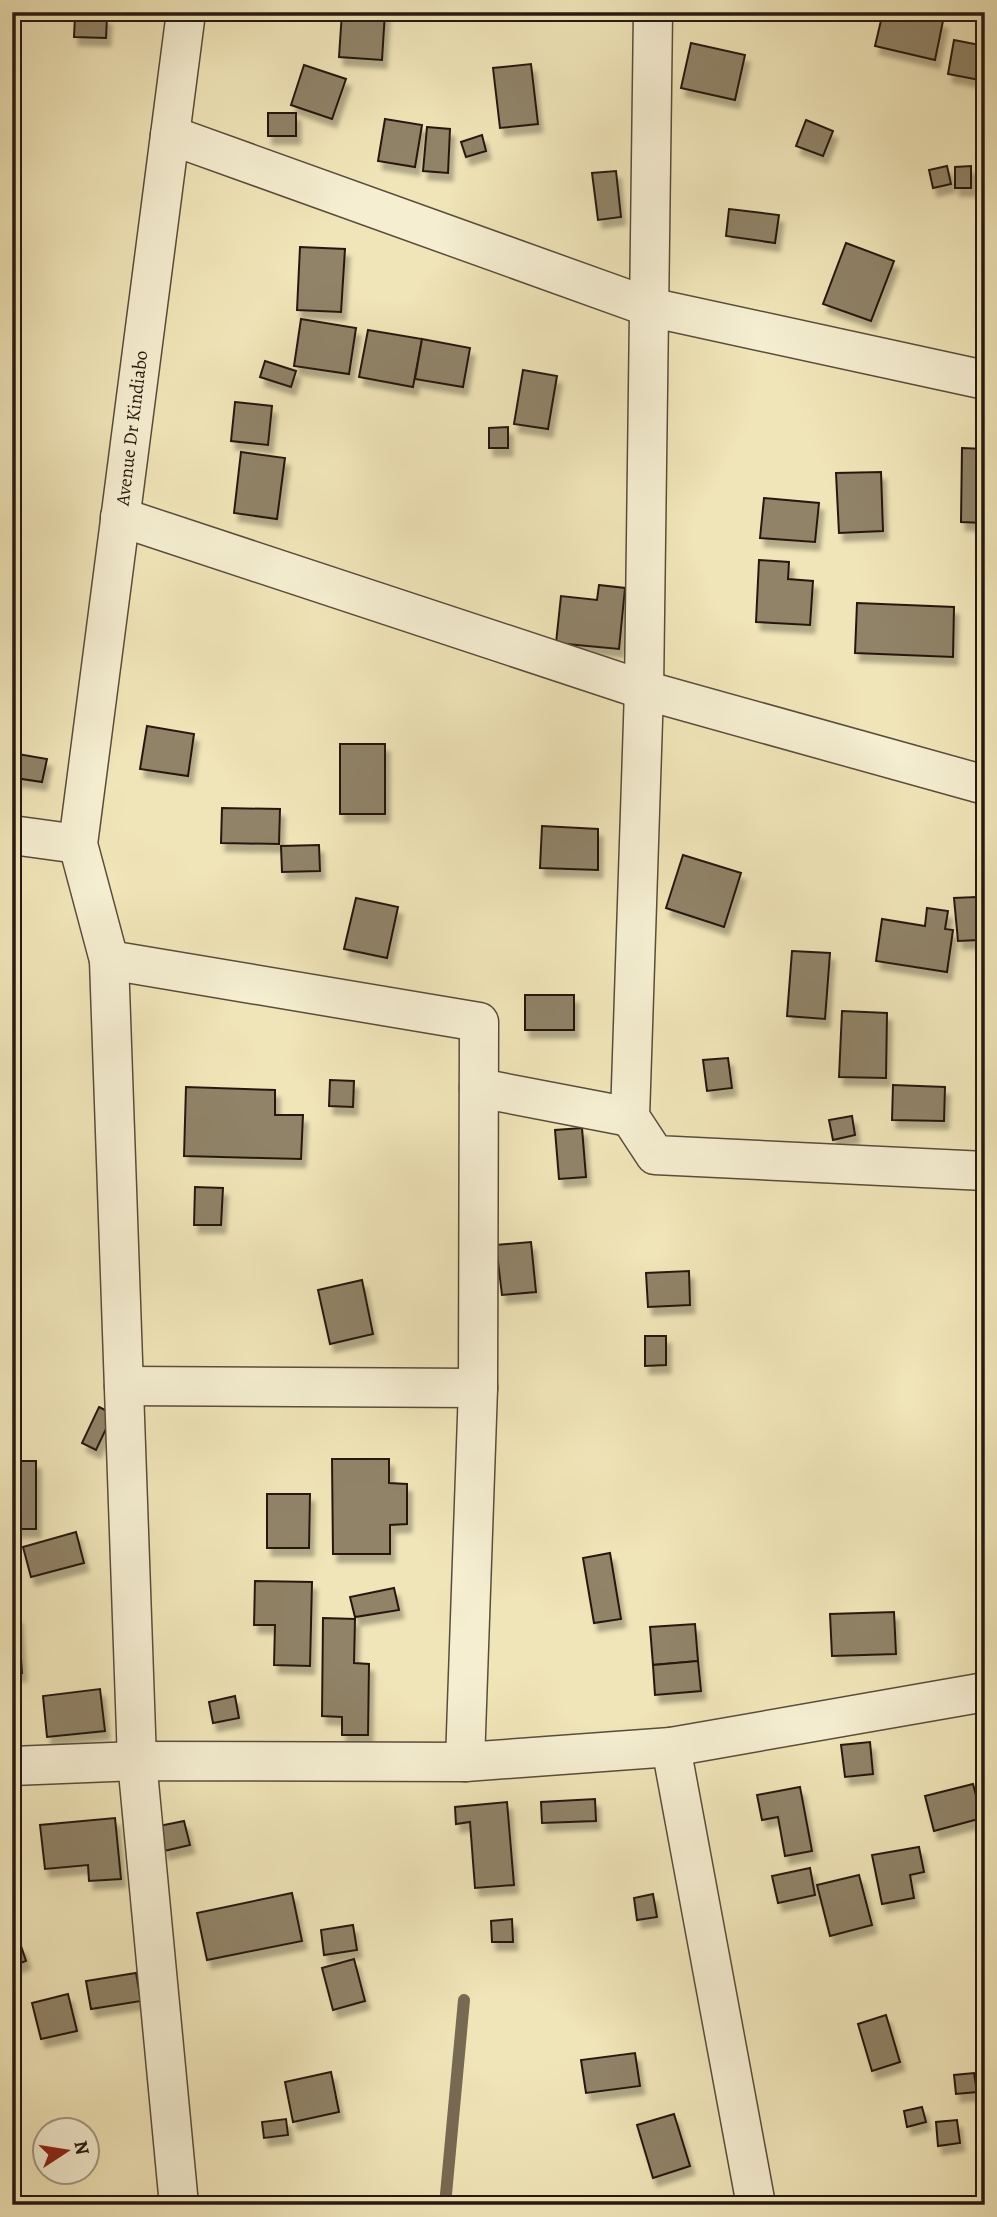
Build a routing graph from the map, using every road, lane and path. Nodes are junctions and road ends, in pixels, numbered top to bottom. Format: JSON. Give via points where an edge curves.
{"nodes":[{"id":1,"x":186,"y":12,"type":"edge"},
{"id":2,"x":653,"y":12,"type":"edge"},
{"id":3,"x":170,"y":135,"type":"junction"},
{"id":4,"x":649,"y":307,"type":"junction"},
{"id":5,"x":985,"y":380,"type":"edge"},
{"id":6,"x":120,"y":517,"type":"junction"},
{"id":7,"x":644,"y":690,"type":"junction"},
{"id":8,"x":985,"y":785,"type":"edge"},
{"id":9,"x":12,"y":835,"type":"edge"},
{"id":10,"x":78,"y":844,"type":"junction"},
{"id":11,"x":109,"y":960,"type":"junction"},
{"id":12,"x":479,"y":1088,"type":"junction"},
{"id":13,"x":630,"y":1117,"type":"junction"},
{"id":14,"x":985,"y":1171,"type":"edge"},
{"id":15,"x":124,"y":1386,"type":"junction"},
{"id":16,"x":478,"y":1388,"type":"junction"},
{"id":17,"x":985,"y":1692,"type":"edge"},
{"id":18,"x":671,"y":1748,"type":"junction"},
{"id":19,"x":137,"y":1761,"type":"junction"},
{"id":20,"x":466,"y":1762,"type":"junction"},
{"id":21,"x":12,"y":1766,"type":"edge"},
{"id":22,"x":179,"y":2205,"type":"edge"},
{"id":23,"x":756,"y":2205,"type":"edge"}],
"edges":[{"from":1,"to":3,"type":"street","name":"Avenue Dr Kindiabo"},
{"from":2,"to":4,"type":"street"},
{"from":3,"to":4,"type":"street"},
{"from":3,"to":6,"type":"street","name":"Avenue Dr Kindiabo"},
{"from":4,"to":5,"type":"street"},
{"from":4,"to":7,"type":"street"},
{"from":6,"to":7,"type":"street"},
{"from":6,"to":10,"type":"street","name":"Avenue Dr Kindiabo"},
{"from":7,"to":8,"type":"street"},
{"from":7,"to":13,"type":"street"},
{"from":9,"to":10,"type":"street"},
{"from":10,"to":11,"type":"street"},
{"from":11,"to":12,"type":"street","via":[[479,1023]]},
{"from":11,"to":15,"type":"street"},
{"from":12,"to":13,"type":"street"},
{"from":12,"to":16,"type":"street"},
{"from":13,"to":14,"type":"street","via":[[655,1155]]},
{"from":15,"to":16,"type":"street"},
{"from":15,"to":19,"type":"street"},
{"from":16,"to":20,"type":"street"},
{"from":17,"to":18,"type":"street"},
{"from":18,"to":20,"type":"street"},
{"from":18,"to":23,"type":"street"},
{"from":19,"to":20,"type":"street"},
{"from":19,"to":21,"type":"street"},
{"from":19,"to":22,"type":"street"}]}
